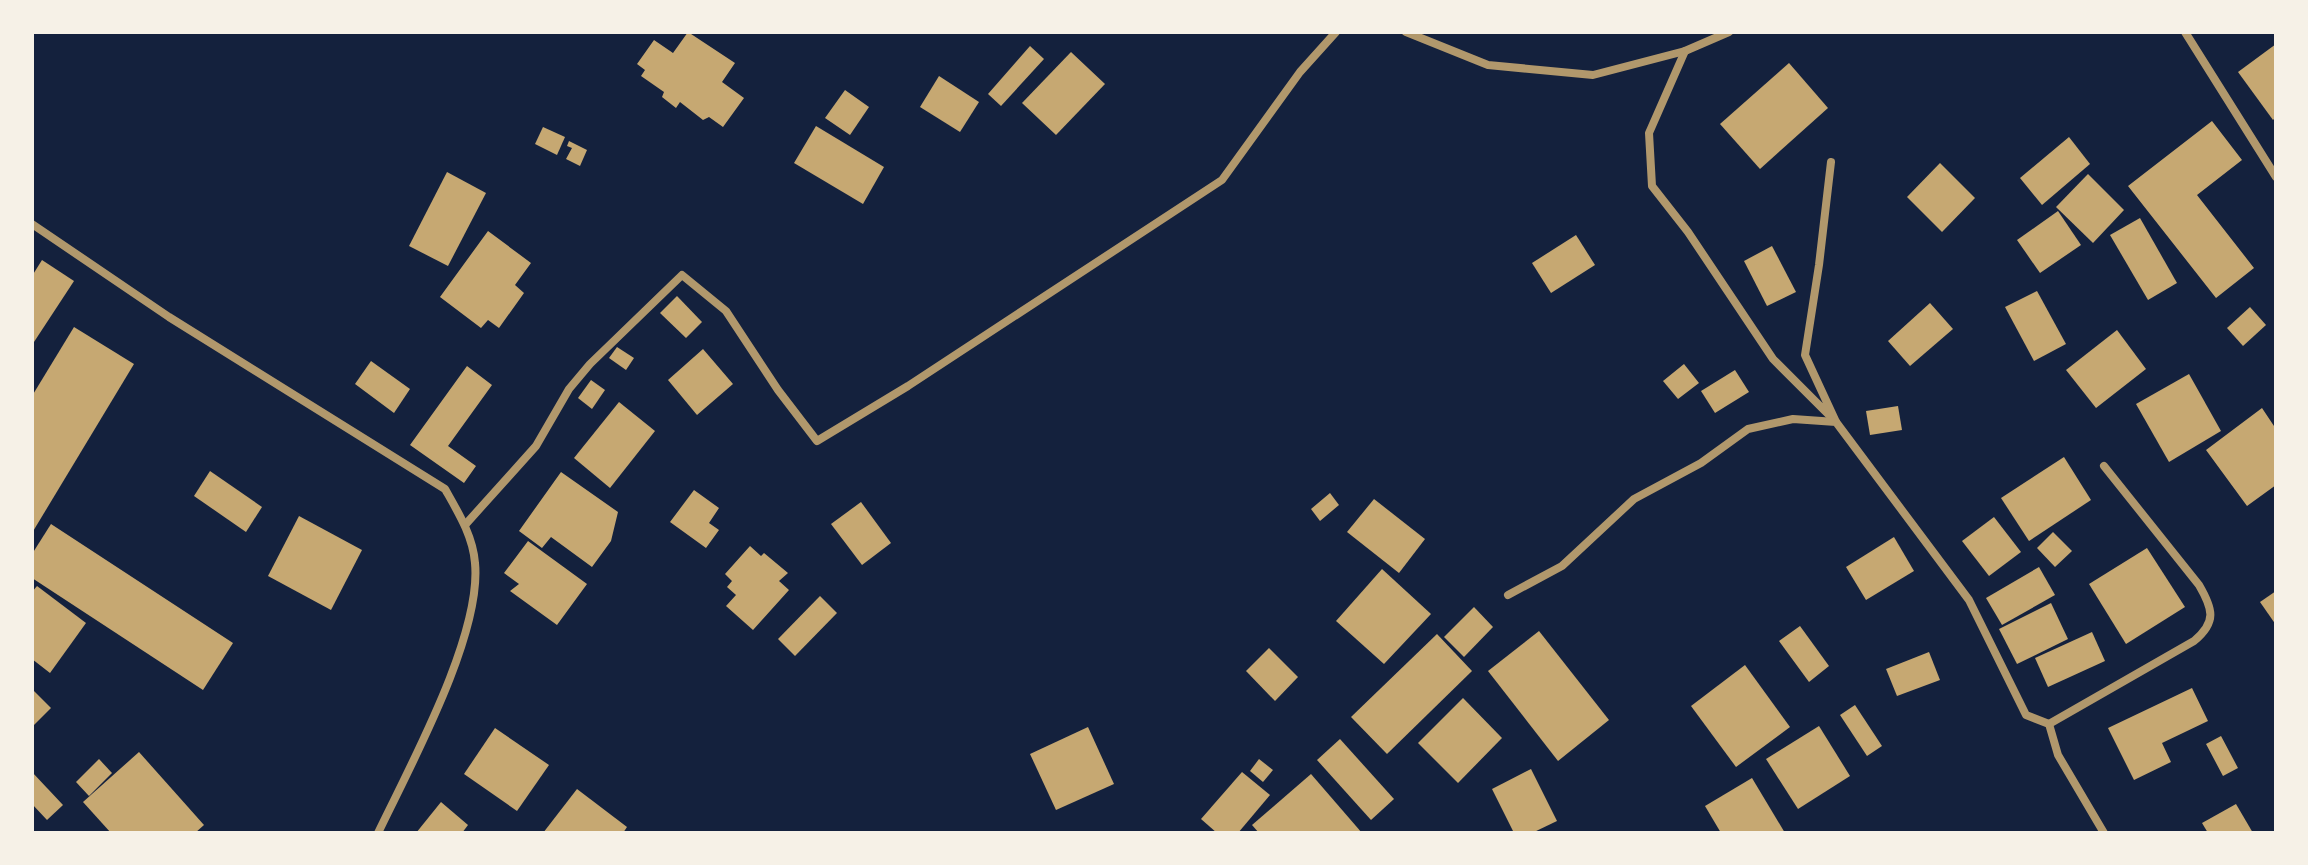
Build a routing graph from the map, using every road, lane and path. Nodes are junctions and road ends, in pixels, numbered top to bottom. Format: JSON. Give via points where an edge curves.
{"nodes":[{"id":1,"x":1336,"y":32,"type":"edge"},
{"id":2,"x":1406,"y":32,"type":"edge"},
{"id":3,"x":1729,"y":32,"type":"edge"},
{"id":4,"x":2185,"y":32,"type":"edge"},
{"id":5,"x":1685,"y":51,"type":"junction"},
{"id":6,"x":1831,"y":162,"type":"dead end"},
{"id":7,"x":2276,"y":177,"type":"edge"},
{"id":8,"x":32,"y":224,"type":"edge"},
{"id":9,"x":1836,"y":422,"type":"junction"},
{"id":10,"x":2104,"y":466,"type":"dead end"},
{"id":11,"x":465,"y":525,"type":"junction"},
{"id":12,"x":1508,"y":595,"type":"dead end"},
{"id":13,"x":2049,"y":724,"type":"junction"},
{"id":14,"x":378,"y":833,"type":"edge"},
{"id":15,"x":2104,"y":833,"type":"edge"}],
"edges":[{"from":1,"to":11,"type":"street","via":[[1300,72],[1222,180],[817,441],[726,311],[682,275],[590,364],[536,446]]},
{"from":2,"to":5,"type":"street","via":[[1488,65],[1593,75]]},
{"from":3,"to":5,"type":"street"},
{"from":4,"to":7,"type":"street"},
{"from":5,"to":9,"type":"street","via":[[1649,133],[1652,186],[1773,359]]},
{"from":6,"to":9,"type":"street","via":[[1805,355]]},
{"from":8,"to":11,"type":"street","via":[[169,317],[445,489]]},
{"from":9,"to":12,"type":"street","via":[[1793,419],[1748,429],[1701,463],[1634,499],[1562,566]]},
{"from":9,"to":13,"type":"street","via":[[1969,600],[2026,715]]},
{"from":10,"to":13,"type":"street","via":[[2199,585],[2211,619],[2194,641]]},
{"from":11,"to":14,"type":"street","via":[[475,562],[473,602],[461,645]]},
{"from":13,"to":15,"type":"street","via":[[2058,755]]}]}
